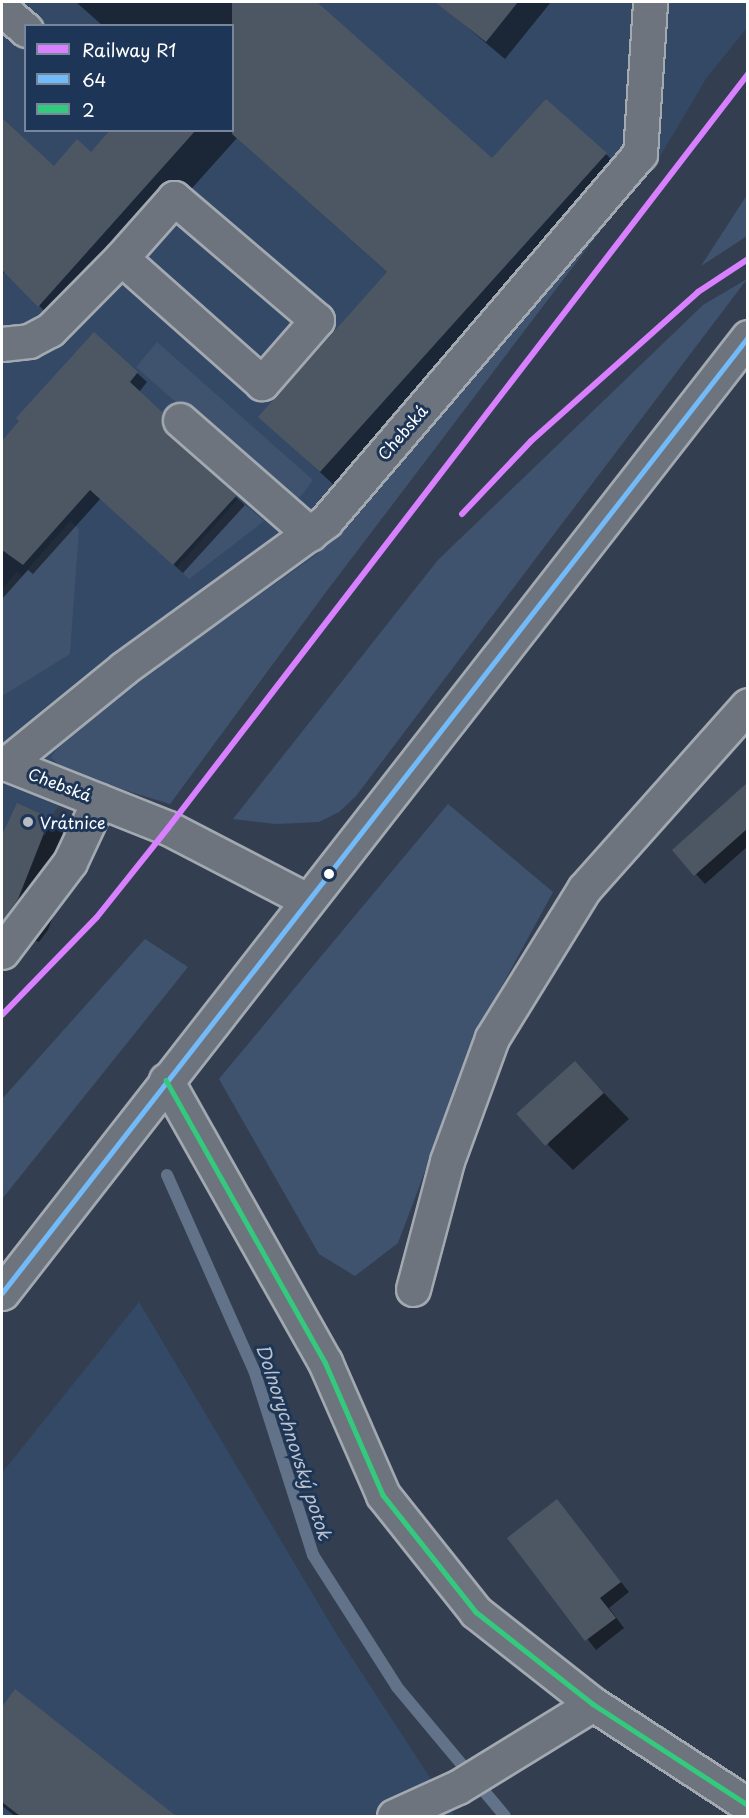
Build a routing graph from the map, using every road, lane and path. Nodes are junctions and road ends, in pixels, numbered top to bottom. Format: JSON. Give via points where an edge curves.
{"nodes":[{"id":1,"x":650,"y":2,"type":"edge"},
{"id":2,"x":2,"y":9,"type":"edge"},
{"id":3,"x":24,"y":28,"type":"edge"},
{"id":4,"x":121,"y":258,"type":"junction"},
{"id":5,"x":747,"y":337,"type":"edge"},
{"id":6,"x":2,"y":344,"type":"edge"},
{"id":7,"x":180,"y":420,"type":"dead end"},
{"id":8,"x":310,"y":534,"type":"junction"},
{"id":9,"x":747,"y":705,"type":"edge"},
{"id":10,"x":4,"y":763,"type":"edge"},
{"id":11,"x":99,"y":800,"type":"junction"},
{"id":12,"x":307,"y":900,"type":"junction"},
{"id":13,"x":2,"y":952,"type":"edge"},
{"id":14,"x":166,"y":1080,"type":"junction"},
{"id":15,"x":413,"y":1289,"type":"dead end"},
{"id":16,"x":2,"y":1293,"type":"edge"},
{"id":17,"x":593,"y":1704,"type":"junction"},
{"id":18,"x":747,"y":1805,"type":"edge"},
{"id":19,"x":394,"y":1816,"type":"edge"}],
"edges":[{"from":1,"to":8,"type":"street","name":"Chebská","via":[[640,154]]},
{"from":2,"to":3,"type":"street"},
{"from":4,"to":4,"type":"street","via":[[174,198],[317,320],[262,383]]},
{"from":4,"to":6,"type":"street","via":[[50,330],[29,341]]},
{"from":5,"to":12,"type":"street"},
{"from":7,"to":8,"type":"street"},
{"from":8,"to":10,"type":"street","name":"Chebská","via":[[124,668]]},
{"from":9,"to":15,"type":"street","via":[[584,889],[492,1038],[447,1161]]},
{"from":10,"to":11,"type":"street","name":"Chebská"},
{"from":11,"to":12,"type":"street","name":"Chebská","via":[[196,842]]},
{"from":11,"to":13,"type":"street","via":[[70,862]]},
{"from":12,"to":14,"type":"street"},
{"from":14,"to":16,"type":"street"},
{"from":14,"to":17,"type":"street","via":[[325,1362],[382,1495],[476,1612]]},
{"from":17,"to":18,"type":"street"},
{"from":17,"to":19,"type":"street","via":[[458,1787]]}]}
